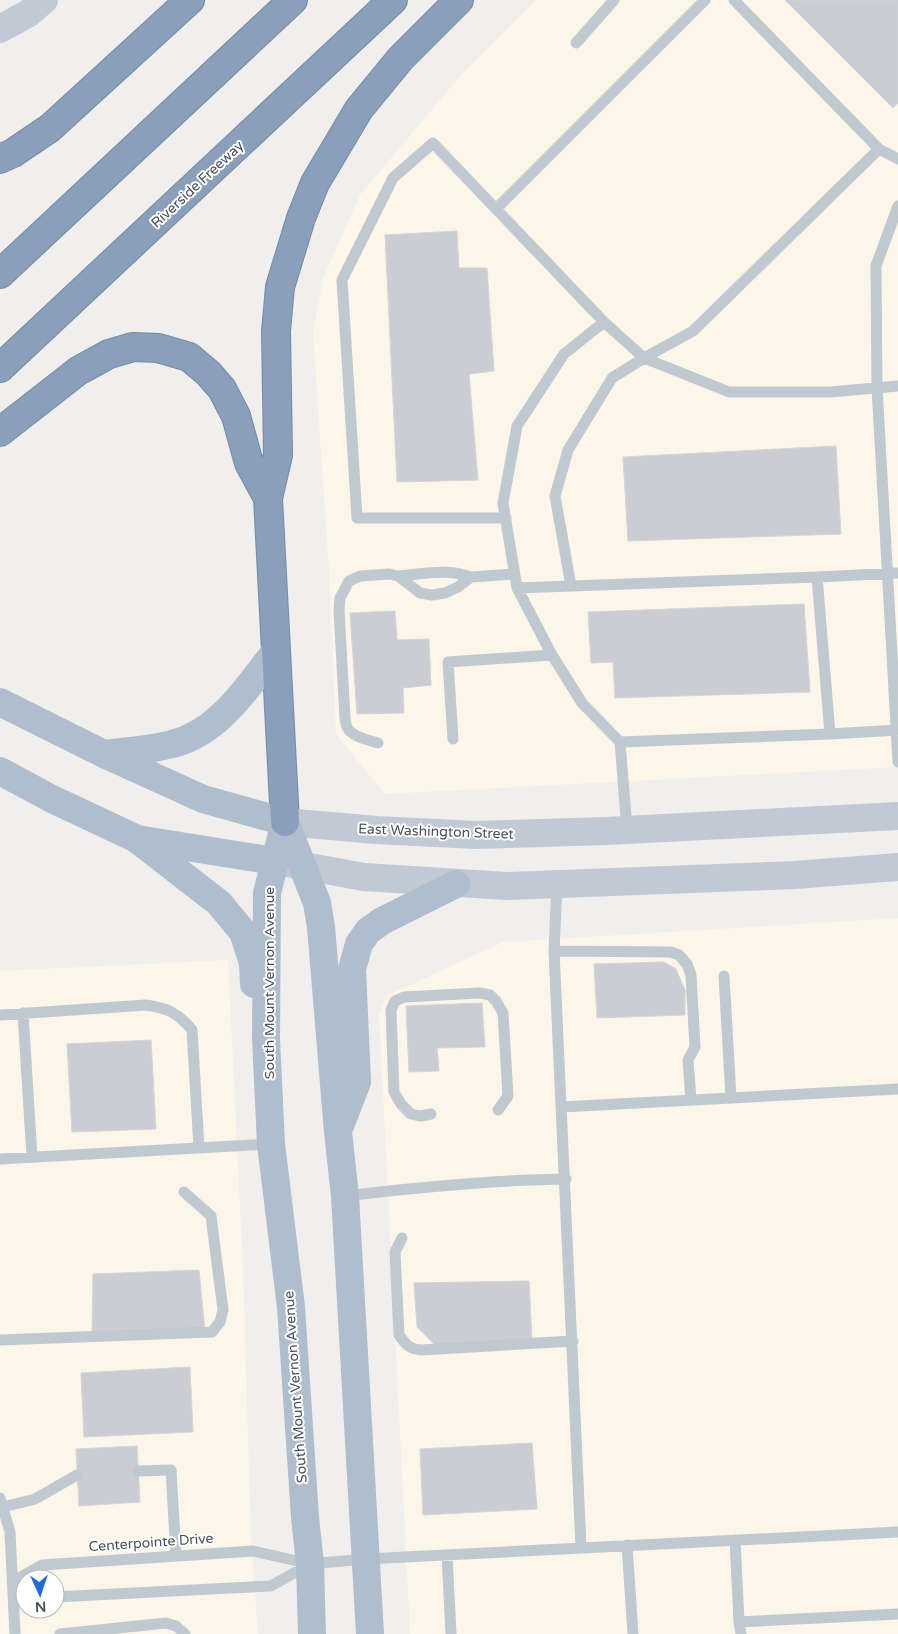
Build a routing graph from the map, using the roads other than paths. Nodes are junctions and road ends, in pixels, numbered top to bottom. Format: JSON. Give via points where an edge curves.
{"nodes":[{"id":1,"x":44,"y":0,"type":"edge"},
{"id":2,"x":190,"y":0,"type":"edge"},
{"id":3,"x":293,"y":0,"type":"edge"},
{"id":4,"x":393,"y":0,"type":"edge"},
{"id":5,"x":459,"y":0,"type":"edge"},
{"id":6,"x":614,"y":0,"type":"edge"},
{"id":7,"x":705,"y":0,"type":"edge"},
{"id":8,"x":734,"y":0,"type":"edge"},
{"id":9,"x":0,"y":29,"type":"edge"},
{"id":10,"x":576,"y":43,"type":"dead end"},
{"id":11,"x":879,"y":149,"type":"junction"},
{"id":12,"x":0,"y":159,"type":"edge"},
{"id":13,"x":898,"y":159,"type":"edge"},
{"id":14,"x":898,"y":206,"type":"edge"},
{"id":15,"x":496,"y":209,"type":"junction"},
{"id":16,"x":0,"y":274,"type":"edge"},
{"id":17,"x":604,"y":322,"type":"junction"},
{"id":18,"x":644,"y":358,"type":"junction"},
{"id":19,"x":0,"y":368,"type":"edge"},
{"id":20,"x":898,"y":386,"type":"edge"},
{"id":21,"x":877,"y":387,"type":"junction"},
{"id":22,"x":0,"y":432,"type":"edge"},
{"id":23,"x":268,"y":498,"type":"junction"},
{"id":24,"x":506,"y":518,"type":"junction"},
{"id":25,"x":514,"y":574,"type":"junction"},
{"id":26,"x":893,"y":574,"type":"edge"},
{"id":27,"x":398,"y":576,"type":"junction"},
{"id":28,"x":471,"y":577,"type":"junction"},
{"id":29,"x":817,"y":577,"type":"junction"},
{"id":30,"x":571,"y":586,"type":"junction"},
{"id":31,"x":517,"y":588,"type":"junction"},
{"id":32,"x":894,"y":626,"type":"edge"},
{"id":33,"x":275,"y":652,"type":"junction"},
{"id":34,"x":552,"y":655,"type":"junction"},
{"id":35,"x":0,"y":702,"type":"edge"},
{"id":36,"x":897,"y":730,"type":"edge"},
{"id":37,"x":830,"y":734,"type":"junction"},
{"id":38,"x":453,"y":739,"type":"dead end"},
{"id":39,"x":620,"y":742,"type":"junction"},
{"id":40,"x":378,"y":743,"type":"dead end"},
{"id":41,"x":104,"y":754,"type":"junction"},
{"id":42,"x":898,"y":762,"type":"edge"},
{"id":43,"x":0,"y":771,"type":"edge"},
{"id":44,"x":898,"y":816,"type":"edge"},
{"id":45,"x":286,"y":822,"type":"junction"},
{"id":46,"x":626,"y":830,"type":"junction"},
{"id":47,"x":136,"y":839,"type":"junction"},
{"id":48,"x":274,"y":861,"type":"junction"},
{"id":49,"x":304,"y":866,"type":"junction"},
{"id":50,"x":898,"y":867,"type":"edge"},
{"id":51,"x":456,"y":884,"type":"junction"},
{"id":52,"x":557,"y":884,"type":"junction"},
{"id":53,"x":554,"y":951,"type":"junction"},
{"id":54,"x":724,"y":976,"type":"dead end"},
{"id":55,"x":23,"y":1013,"type":"junction"},
{"id":56,"x":0,"y":1015,"type":"edge"},
{"id":57,"x":266,"y":1039,"type":"junction"},
{"id":58,"x":898,"y":1090,"type":"edge"},
{"id":59,"x":731,"y":1098,"type":"junction"},
{"id":60,"x":691,"y":1100,"type":"junction"},
{"id":61,"x":562,"y":1107,"type":"junction"},
{"id":62,"x":498,"y":1110,"type":"dead end"},
{"id":63,"x":431,"y":1114,"type":"dead end"},
{"id":64,"x":338,"y":1132,"type":"junction"},
{"id":65,"x":271,"y":1144,"type":"junction"},
{"id":66,"x":199,"y":1148,"type":"junction"},
{"id":67,"x":32,"y":1157,"type":"junction"},
{"id":68,"x":0,"y":1159,"type":"edge"},
{"id":69,"x":566,"y":1179,"type":"junction"},
{"id":70,"x":184,"y":1192,"type":"dead end"},
{"id":71,"x":345,"y":1196,"type":"junction"},
{"id":72,"x":402,"y":1238,"type":"dead end"},
{"id":73,"x":0,"y":1340,"type":"edge"},
{"id":74,"x":573,"y":1340,"type":"junction"},
{"id":75,"x":138,"y":1471,"type":"dead end"},
{"id":76,"x":77,"y":1475,"type":"dead end"},
{"id":77,"x":1,"y":1502,"type":"edge"},
{"id":78,"x":898,"y":1532,"type":"edge"},
{"id":79,"x":735,"y":1540,"type":"junction"},
{"id":80,"x":627,"y":1545,"type":"junction"},
{"id":81,"x":581,"y":1548,"type":"junction"},
{"id":82,"x":447,"y":1555,"type":"junction"},
{"id":83,"x":176,"y":1556,"type":"junction"},
{"id":84,"x":366,"y":1559,"type":"junction"},
{"id":85,"x":310,"y":1564,"type":"junction"},
{"id":86,"x":12,"y":1582,"type":"junction"},
{"id":87,"x":15,"y":1584,"type":"edge"},
{"id":88,"x":65,"y":1596,"type":"edge"},
{"id":89,"x":898,"y":1614,"type":"edge"},
{"id":90,"x":739,"y":1622,"type":"junction"},
{"id":91,"x":15,"y":1634,"type":"edge"},
{"id":92,"x":60,"y":1634,"type":"edge"},
{"id":93,"x":186,"y":1634,"type":"edge"},
{"id":94,"x":312,"y":1634,"type":"edge"},
{"id":95,"x":370,"y":1634,"type":"edge"},
{"id":96,"x":451,"y":1634,"type":"edge"},
{"id":97,"x":633,"y":1634,"type":"edge"},
{"id":98,"x":741,"y":1634,"type":"edge"}],
"edges":[{"from":1,"to":9,"type":"main road","via":[[29,13]]},
{"from":2,"to":12,"type":"highway","via":[[50,128]]},
{"from":3,"to":16,"type":"highway"},
{"from":4,"to":19,"type":"highway","name":"Riverside Freeway"},
{"from":5,"to":23,"type":"highway","via":[[401,58],[359,109],[315,183],[301,218],[280,288],[276,331],[278,455]]},
{"from":6,"to":10,"type":"lane"},
{"from":7,"to":15,"type":"lane"},
{"from":8,"to":11,"type":"lane"},
{"from":11,"to":13,"type":"lane"},
{"from":11,"to":18,"type":"lane","via":[[694,331]]},
{"from":14,"to":21,"type":"lane","via":[[876,266]]},
{"from":15,"to":17,"type":"lane"},
{"from":15,"to":24,"type":"lane","via":[[433,143],[393,178],[342,280],[356,518]]},
{"from":17,"to":18,"type":"lane"},
{"from":17,"to":24,"type":"lane","via":[[564,354],[517,426],[503,503]]},
{"from":18,"to":21,"type":"lane","via":[[729,392],[830,392]]},
{"from":18,"to":30,"type":"lane","via":[[612,378],[568,450],[555,496]]},
{"from":20,"to":21,"type":"lane"},
{"from":21,"to":26,"type":"lane"},
{"from":22,"to":23,"type":"highway","via":[[78,371],[109,354],[132,348],[158,348],[189,357],[222,389],[236,416],[249,463]]},
{"from":23,"to":33,"type":"highway"},
{"from":24,"to":25,"type":"lane"},
{"from":25,"to":28,"type":"lane"},
{"from":25,"to":31,"type":"lane"},
{"from":26,"to":29,"type":"lane"},
{"from":26,"to":32,"type":"lane"},
{"from":27,"to":28,"type":"lane","via":[[447,571]]},
{"from":27,"to":28,"type":"lane","via":[[420,593],[432,595],[458,587]]},
{"from":27,"to":40,"type":"lane","via":[[374,574],[349,581],[338,610],[347,727],[364,739]]},
{"from":29,"to":30,"type":"lane"},
{"from":29,"to":37,"type":"lane"},
{"from":30,"to":31,"type":"lane"},
{"from":31,"to":34,"type":"lane"},
{"from":32,"to":36,"type":"lane"},
{"from":33,"to":41,"type":"main road","via":[[218,720],[196,735],[173,744]]},
{"from":33,"to":45,"type":"highway"},
{"from":34,"to":38,"type":"lane","via":[[448,662]]},
{"from":34,"to":39,"type":"lane","via":[[582,703]]},
{"from":35,"to":41,"type":"main road","name":"East Washington Street"},
{"from":36,"to":37,"type":"lane"},
{"from":36,"to":42,"type":"lane"},
{"from":37,"to":39,"type":"lane"},
{"from":39,"to":46,"type":"lane"},
{"from":41,"to":45,"type":"main road","name":"East Washington Street","via":[[203,799]]},
{"from":43,"to":47,"type":"main road"},
{"from":44,"to":46,"type":"main road","name":"East Washington Street"},
{"from":45,"to":46,"type":"main road","name":"East Washington Street","via":[[476,835]]},
{"from":45,"to":48,"type":"main road","name":"South Mount Vernon Avenue"},
{"from":45,"to":49,"type":"main road"},
{"from":47,"to":48,"type":"main road"},
{"from":47,"to":57,"type":"main road","via":[[219,904],[243,932],[252,964],[255,1002]]},
{"from":48,"to":49,"type":"main road"},
{"from":48,"to":57,"type":"main road","name":"South Mount Vernon Avenue","via":[[267,893]]},
{"from":49,"to":51,"type":"main road","via":[[364,877]]},
{"from":49,"to":64,"type":"main road","via":[[317,903],[321,927]]},
{"from":50,"to":52,"type":"main road","via":[[796,875]]},
{"from":51,"to":52,"type":"main road"},
{"from":51,"to":64,"type":"main road","via":[[382,921],[368,931],[359,944],[352,969],[356,1082]]},
{"from":52,"to":53,"type":"lane"},
{"from":53,"to":60,"type":"lane","via":[[671,952],[680,955],[691,975],[695,1046],[688,1060]]},
{"from":53,"to":61,"type":"lane"},
{"from":54,"to":59,"type":"lane"},
{"from":55,"to":56,"type":"lane"},
{"from":55,"to":66,"type":"lane","via":[[146,1005],[166,1008],[183,1019],[192,1030]]},
{"from":55,"to":67,"type":"lane"},
{"from":57,"to":65,"type":"main road","name":"South Mount Vernon Avenue"},
{"from":58,"to":59,"type":"lane"},
{"from":59,"to":60,"type":"lane"},
{"from":60,"to":61,"type":"lane"},
{"from":61,"to":69,"type":"lane"},
{"from":62,"to":63,"type":"lane","via":[[508,1096],[503,1013],[496,1001],[490,995],[480,993],[404,997],[395,1001],[391,1010],[394,1092],[411,1114]]},
{"from":64,"to":71,"type":"main road"},
{"from":65,"to":66,"type":"lane"},
{"from":65,"to":85,"type":"main road","name":"South Mount Vernon Avenue","via":[[291,1307]]},
{"from":66,"to":67,"type":"lane"},
{"from":67,"to":68,"type":"lane"},
{"from":69,"to":71,"type":"lane","via":[[431,1186]]},
{"from":69,"to":74,"type":"lane"},
{"from":70,"to":73,"type":"lane","via":[[211,1216],[222,1310],[220,1322],[212,1332]]},
{"from":71,"to":84,"type":"main road"},
{"from":72,"to":74,"type":"lane","via":[[395,1252],[399,1336],[411,1349]]},
{"from":74,"to":81,"type":"lane"},
{"from":75,"to":83,"type":"lane","via":[[171,1470]]},
{"from":76,"to":77,"type":"lane","via":[[35,1499]]},
{"from":77,"to":86,"type":"lane","via":[[10,1532]]},
{"from":78,"to":79,"type":"lane","name":"Centerpointe Drive"},
{"from":79,"to":80,"type":"lane","name":"Centerpointe Drive"},
{"from":79,"to":90,"type":"lane"},
{"from":80,"to":81,"type":"lane","name":"Centerpointe Drive"},
{"from":80,"to":97,"type":"lane"},
{"from":81,"to":82,"type":"lane","name":"Centerpointe Drive"},
{"from":82,"to":84,"type":"lane","name":"Centerpointe Drive"},
{"from":82,"to":96,"type":"lane"},
{"from":83,"to":85,"type":"lane","name":"Centerpointe Drive","via":[[253,1551]]},
{"from":83,"to":86,"type":"lane","name":"Centerpointe Drive","via":[[42,1565]]},
{"from":84,"to":85,"type":"lane","name":"Centerpointe Drive"},
{"from":84,"to":95,"type":"main road"},
{"from":85,"to":88,"type":"lane","name":"Centerpointe Drive","via":[[271,1586]]},
{"from":85,"to":94,"type":"main road","name":"South Mount Vernon Avenue"},
{"from":86,"to":87,"type":"lane"},
{"from":86,"to":91,"type":"lane"},
{"from":89,"to":90,"type":"lane"},
{"from":90,"to":98,"type":"lane"},
{"from":92,"to":93,"type":"lane","via":[[166,1623]]}]}
